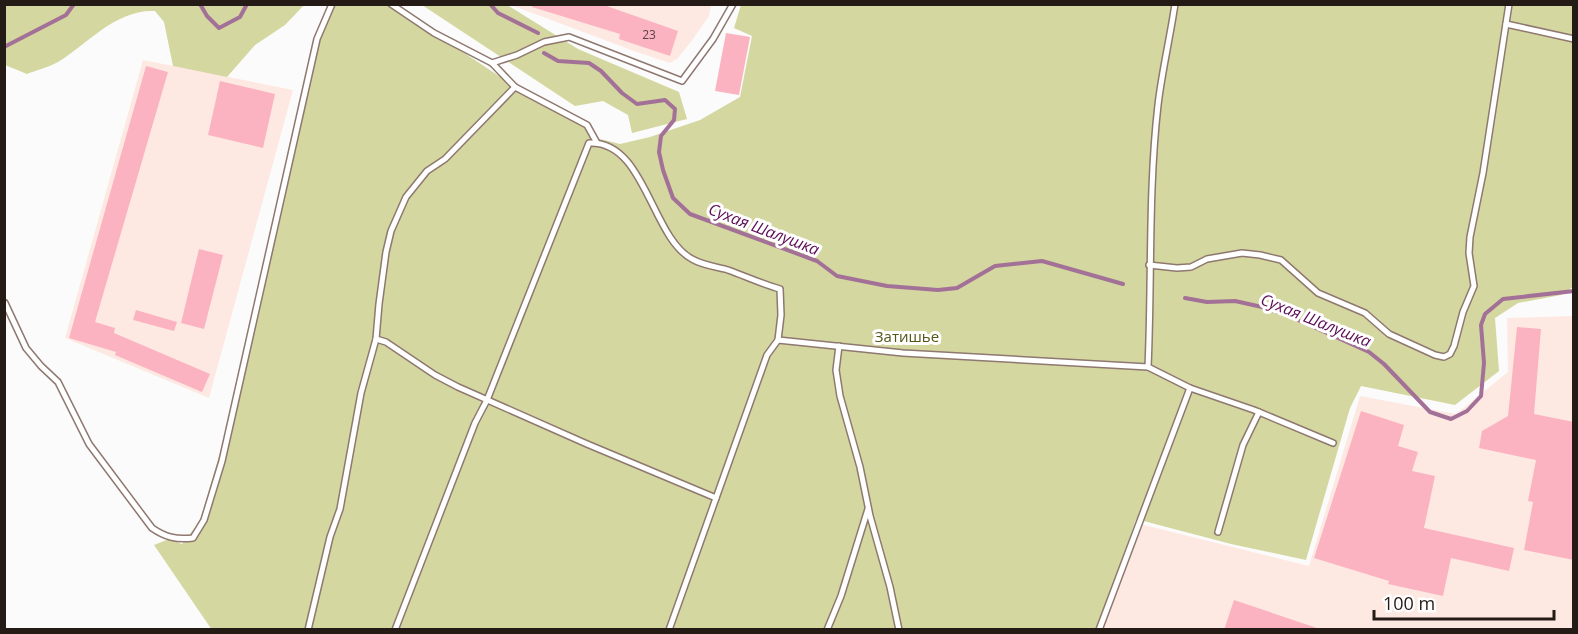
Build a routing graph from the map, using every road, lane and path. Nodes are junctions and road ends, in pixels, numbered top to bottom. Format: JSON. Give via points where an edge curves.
{"nodes":[{"id":1,"x":332,"y":4,"type":"edge"},
{"id":2,"x":391,"y":4,"type":"edge"},
{"id":3,"x":733,"y":4,"type":"edge"},
{"id":4,"x":1175,"y":4,"type":"edge"},
{"id":5,"x":1509,"y":4,"type":"edge"},
{"id":6,"x":1506,"y":24,"type":"junction"},
{"id":7,"x":1574,"y":39,"type":"edge"},
{"id":8,"x":492,"y":63,"type":"junction"},
{"id":9,"x":516,"y":87,"type":"junction"},
{"id":10,"x":597,"y":143,"type":"junction"},
{"id":11,"x":1149,"y":265,"type":"junction"},
{"id":12,"x":5,"y":303,"type":"edge"},
{"id":13,"x":376,"y":339,"type":"junction"},
{"id":14,"x":778,"y":340,"type":"junction"},
{"id":15,"x":839,"y":345,"type":"junction"},
{"id":16,"x":1148,"y":367,"type":"junction"},
{"id":17,"x":1191,"y":388,"type":"junction"},
{"id":18,"x":487,"y":400,"type":"junction"},
{"id":19,"x":1259,"y":412,"type":"junction"},
{"id":20,"x":1333,"y":443,"type":"dead end"},
{"id":21,"x":716,"y":498,"type":"junction"},
{"id":22,"x":868,"y":507,"type":"junction"},
{"id":23,"x":1218,"y":532,"type":"dead end"},
{"id":24,"x":308,"y":630,"type":"edge"},
{"id":25,"x":395,"y":630,"type":"edge"},
{"id":26,"x":669,"y":630,"type":"edge"},
{"id":27,"x":827,"y":630,"type":"edge"},
{"id":28,"x":899,"y":630,"type":"edge"},
{"id":29,"x":1099,"y":630,"type":"edge"}],
"edges":[{"from":1,"to":12,"type":"lane","via":[[317,39],[222,461],[204,520],[193,538],[163,536],[152,528],[89,444],[58,382],[26,348]]},
{"from":2,"to":8,"type":"lane","via":[[434,33]]},
{"from":3,"to":8,"type":"lane","via":[[713,39],[681,81],[569,37],[544,42]]},
{"from":4,"to":11,"type":"lane","via":[[1158,104]]},
{"from":5,"to":6,"type":"lane"},
{"from":6,"to":7,"type":"lane"},
{"from":6,"to":11,"type":"lane","via":[[1470,237],[1474,286],[1450,354],[1435,355],[1389,334],[1365,313],[1318,294],[1281,260],[1242,253],[1207,259],[1191,267]]},
{"from":8,"to":9,"type":"lane"},
{"from":9,"to":10,"type":"lane","via":[[587,125]]},
{"from":9,"to":13,"type":"lane","via":[[445,159],[427,171],[406,197],[386,252]]},
{"from":10,"to":14,"type":"lane","via":[[616,150],[631,167],[667,234],[692,259],[780,290]]},
{"from":10,"to":18,"type":"lane","via":[[589,143],[580,162]]},
{"from":11,"to":16,"type":"lane"},
{"from":13,"to":18,"type":"lane","via":[[435,375]]},
{"from":13,"to":24,"type":"lane","via":[[361,393],[340,509]]},
{"from":14,"to":15,"type":"lane"},
{"from":14,"to":21,"type":"lane","via":[[767,355]]},
{"from":15,"to":16,"type":"lane","via":[[903,353]]},
{"from":15,"to":22,"type":"lane","via":[[836,370],[840,396]]},
{"from":16,"to":17,"type":"lane"},
{"from":17,"to":19,"type":"lane"},
{"from":17,"to":29,"type":"lane"},
{"from":18,"to":21,"type":"lane"},
{"from":18,"to":25,"type":"lane","via":[[462,453]]},
{"from":19,"to":20,"type":"lane"},
{"from":19,"to":23,"type":"lane","via":[[1244,445]]},
{"from":21,"to":26,"type":"lane"},
{"from":22,"to":27,"type":"lane"},
{"from":22,"to":28,"type":"lane"}]}
